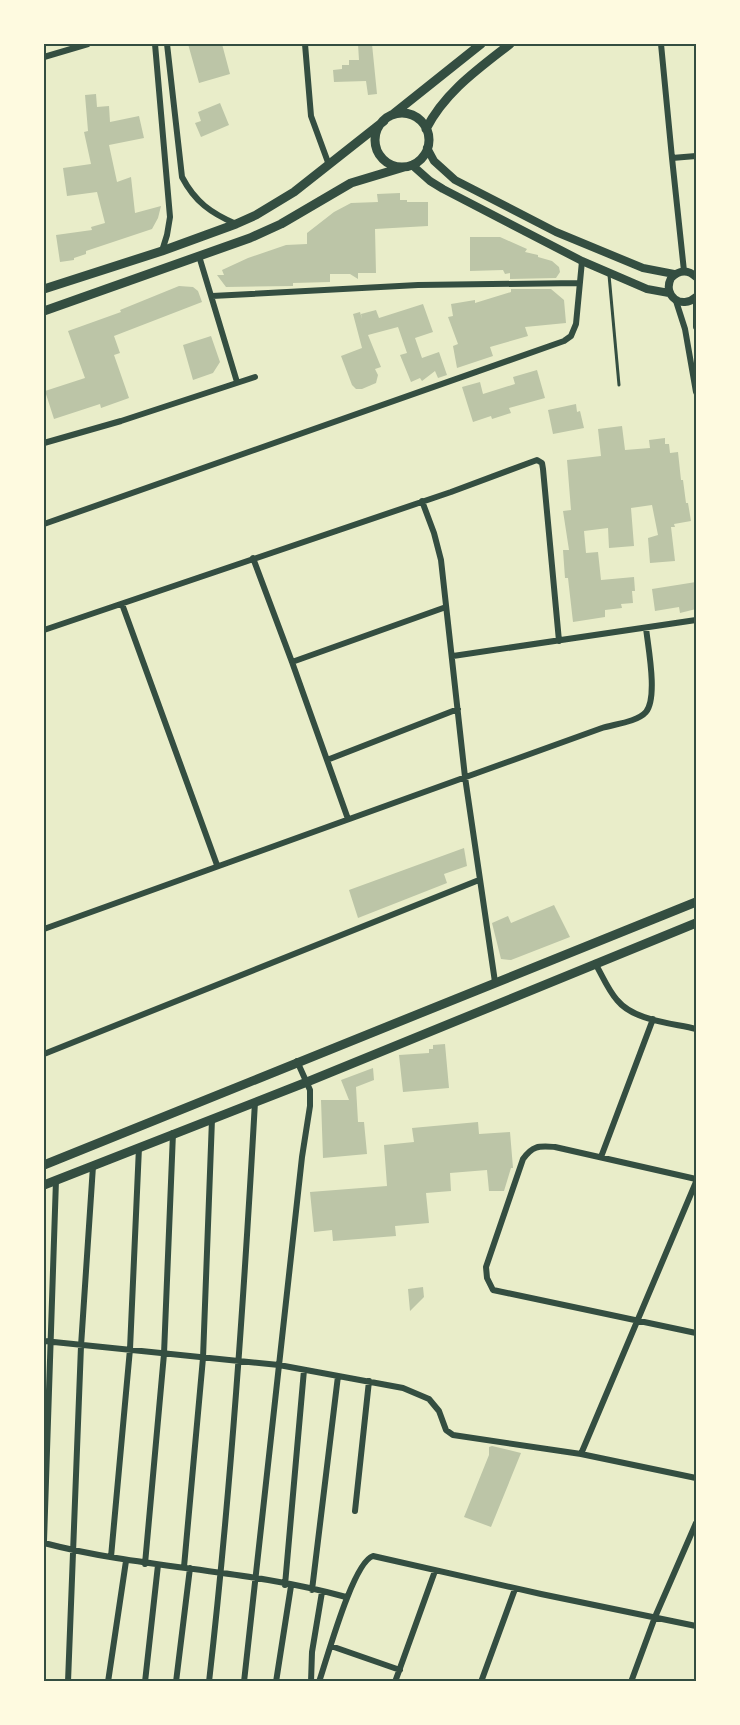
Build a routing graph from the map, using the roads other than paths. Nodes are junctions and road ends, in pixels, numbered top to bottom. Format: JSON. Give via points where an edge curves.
{"nodes":[{"id":1,"x":88,"y":44,"type":"edge"},
{"id":2,"x":155,"y":44,"type":"edge"},
{"id":3,"x":167,"y":44,"type":"edge"},
{"id":4,"x":305,"y":44,"type":"edge"},
{"id":5,"x":481,"y":44,"type":"edge"},
{"id":6,"x":510,"y":44,"type":"edge"},
{"id":7,"x":662,"y":44,"type":"edge"},
{"id":8,"x":44,"y":57,"type":"edge"},
{"id":9,"x":387,"y":118,"type":"junction"},
{"id":10,"x":426,"y":129,"type":"junction"},
{"id":11,"x":427,"y":148,"type":"junction"},
{"id":12,"x":696,"y":156,"type":"edge"},
{"id":13,"x":672,"y":158,"type":"junction"},
{"id":14,"x":329,"y":165,"type":"junction"},
{"id":15,"x":408,"y":166,"type":"junction"},
{"id":16,"x":236,"y":224,"type":"junction"},
{"id":17,"x":162,"y":251,"type":"junction"},
{"id":18,"x":199,"y":256,"type":"junction"},
{"id":19,"x":582,"y":261,"type":"junction"},
{"id":20,"x":684,"y":271,"type":"junction"},
{"id":21,"x":609,"y":273,"type":"junction"},
{"id":22,"x":674,"y":274,"type":"junction"},
{"id":23,"x":696,"y":277,"type":"edge"},
{"id":24,"x":579,"y":283,"type":"junction"},
{"id":25,"x":44,"y":289,"type":"edge"},
{"id":26,"x":669,"y":293,"type":"junction"},
{"id":27,"x":212,"y":296,"type":"junction"},
{"id":28,"x":696,"y":297,"type":"edge"},
{"id":29,"x":676,"y":301,"type":"junction"},
{"id":30,"x":44,"y":311,"type":"edge"},
{"id":31,"x":696,"y":327,"type":"edge"},
{"id":32,"x":255,"y":376,"type":"dead end"},
{"id":33,"x":237,"y":382,"type":"junction"},
{"id":34,"x":619,"y":385,"type":"dead end"},
{"id":35,"x":696,"y":392,"type":"edge"},
{"id":36,"x":44,"y":442,"type":"edge"},
{"id":37,"x":422,"y":501,"type":"junction"},
{"id":38,"x":44,"y":524,"type":"edge"},
{"id":39,"x":253,"y":558,"type":"junction"},
{"id":40,"x":122,"y":604,"type":"junction"},
{"id":41,"x":446,"y":607,"type":"junction"},
{"id":42,"x":696,"y":620,"type":"edge"},
{"id":43,"x":646,"y":628,"type":"junction"},
{"id":44,"x":44,"y":630,"type":"edge"},
{"id":45,"x":559,"y":641,"type":"junction"},
{"id":46,"x":453,"y":656,"type":"junction"},
{"id":47,"x":292,"y":662,"type":"junction"},
{"id":48,"x":458,"y":710,"type":"junction"},
{"id":49,"x":327,"y":760,"type":"junction"},
{"id":50,"x":465,"y":777,"type":"junction"},
{"id":51,"x":348,"y":819,"type":"junction"},
{"id":52,"x":217,"y":865,"type":"junction"},
{"id":53,"x":479,"y":880,"type":"junction"},
{"id":54,"x":696,"y":902,"type":"edge"},
{"id":55,"x":696,"y":923,"type":"edge"},
{"id":56,"x":44,"y":929,"type":"edge"},
{"id":57,"x":595,"y":963,"type":"junction"},
{"id":58,"x":495,"y":982,"type":"junction"},
{"id":59,"x":653,"y":1019,"type":"junction"},
{"id":60,"x":696,"y":1029,"type":"edge"},
{"id":61,"x":44,"y":1054,"type":"edge"},
{"id":62,"x":297,"y":1061,"type":"junction"},
{"id":63,"x":307,"y":1082,"type":"junction"},
{"id":64,"x":255,"y":1101,"type":"junction"},
{"id":65,"x":212,"y":1118,"type":"junction"},
{"id":66,"x":173,"y":1133,"type":"junction"},
{"id":67,"x":139,"y":1147,"type":"junction"},
{"id":68,"x":601,"y":1157,"type":"junction"},
{"id":69,"x":44,"y":1165,"type":"edge"},
{"id":70,"x":93,"y":1166,"type":"junction"},
{"id":71,"x":56,"y":1180,"type":"junction"},
{"id":72,"x":696,"y":1180,"type":"edge"},
{"id":73,"x":44,"y":1185,"type":"edge"},
{"id":74,"x":638,"y":1321,"type":"junction"},
{"id":75,"x":696,"y":1333,"type":"edge"},
{"id":76,"x":44,"y":1341,"type":"edge"},
{"id":77,"x":51,"y":1341,"type":"junction"},
{"id":78,"x":81,"y":1346,"type":"junction"},
{"id":79,"x":130,"y":1349,"type":"junction"},
{"id":80,"x":164,"y":1354,"type":"junction"},
{"id":81,"x":203,"y":1358,"type":"junction"},
{"id":82,"x":240,"y":1362,"type":"junction"},
{"id":83,"x":279,"y":1365,"type":"junction"},
{"id":84,"x":304,"y":1370,"type":"junction"},
{"id":85,"x":338,"y":1376,"type":"junction"},
{"id":86,"x":369,"y":1381,"type":"junction"},
{"id":87,"x":581,"y":1454,"type":"junction"},
{"id":88,"x":696,"y":1479,"type":"edge"},
{"id":89,"x":355,"y":1511,"type":"dead end"},
{"id":90,"x":696,"y":1523,"type":"edge"},
{"id":91,"x":44,"y":1542,"type":"edge"},
{"id":92,"x":75,"y":1551,"type":"junction"},
{"id":93,"x":111,"y":1557,"type":"junction"},
{"id":94,"x":126,"y":1561,"type":"junction"},
{"id":95,"x":145,"y":1564,"type":"junction"},
{"id":96,"x":158,"y":1565,"type":"junction"},
{"id":97,"x":187,"y":1567,"type":"junction"},
{"id":98,"x":435,"y":1571,"type":"junction"},
{"id":99,"x":222,"y":1572,"type":"junction"},
{"id":100,"x":257,"y":1579,"type":"junction"},
{"id":101,"x":288,"y":1585,"type":"junction"},
{"id":102,"x":515,"y":1588,"type":"junction"},
{"id":103,"x":312,"y":1590,"type":"junction"},
{"id":104,"x":322,"y":1592,"type":"junction"},
{"id":105,"x":346,"y":1598,"type":"junction"},
{"id":106,"x":655,"y":1617,"type":"junction"},
{"id":107,"x":696,"y":1626,"type":"edge"},
{"id":108,"x":331,"y":1646,"type":"junction"},
{"id":109,"x":400,"y":1670,"type":"junction"},
{"id":110,"x":68,"y":1682,"type":"edge"},
{"id":111,"x":108,"y":1682,"type":"edge"},
{"id":112,"x":145,"y":1682,"type":"edge"},
{"id":113,"x":176,"y":1682,"type":"edge"},
{"id":114,"x":209,"y":1682,"type":"edge"},
{"id":115,"x":244,"y":1682,"type":"edge"},
{"id":116,"x":276,"y":1682,"type":"edge"},
{"id":117,"x":311,"y":1682,"type":"edge"},
{"id":118,"x":319,"y":1682,"type":"edge"},
{"id":119,"x":395,"y":1682,"type":"edge"},
{"id":120,"x":481,"y":1682,"type":"edge"},
{"id":121,"x":631,"y":1682,"type":"edge"}],
"edges":[{"from":1,"to":8,"type":"street"},
{"from":2,"to":17,"type":"street","via":[[169,207]]},
{"from":3,"to":16,"type":"street","via":[[182,177],[202,206]]},
{"from":4,"to":14,"type":"street","via":[[311,116]]},
{"from":5,"to":9,"type":"main road"},
{"from":6,"to":10,"type":"main road","via":[[454,89]]},
{"from":7,"to":13,"type":"street"},
{"from":9,"to":10,"type":"main road","via":[[398,114],[414,117]]},
{"from":9,"to":14,"type":"main road"},
{"from":9,"to":15,"type":"main road","via":[[378,128],[376,146],[386,162]]},
{"from":10,"to":11,"type":"main road"},
{"from":11,"to":15,"type":"main road","via":[[419,161]]},
{"from":11,"to":22,"type":"street","via":[[434,161],[455,180],[545,227],[643,268]]},
{"from":12,"to":13,"type":"street"},
{"from":13,"to":20,"type":"street"},
{"from":14,"to":16,"type":"main road","via":[[276,204]]},
{"from":15,"to":18,"type":"main road","via":[[351,183],[266,232]]},
{"from":15,"to":19,"type":"street","via":[[443,189]]},
{"from":16,"to":17,"type":"main road"},
{"from":17,"to":25,"type":"main road"},
{"from":18,"to":27,"type":"street"},
{"from":18,"to":30,"type":"main road"},
{"from":19,"to":21,"type":"street"},
{"from":19,"to":24,"type":"street"},
{"from":20,"to":22,"type":"street"},
{"from":20,"to":23,"type":"street"},
{"from":21,"to":26,"type":"street","via":[[647,289]]},
{"from":21,"to":34,"type":"lane"},
{"from":22,"to":26,"type":"street","via":[[668,283]]},
{"from":24,"to":27,"type":"street","via":[[418,285]]},
{"from":24,"to":38,"type":"street","via":[[576,324],[571,336],[560,343]]},
{"from":26,"to":29,"type":"street"},
{"from":27,"to":33,"type":"street"},
{"from":28,"to":29,"type":"street","via":[[687,302]]},
{"from":28,"to":31,"type":"street"},
{"from":29,"to":35,"type":"street"},
{"from":32,"to":33,"type":"street"},
{"from":33,"to":36,"type":"street"},
{"from":37,"to":39,"type":"street"},
{"from":37,"to":41,"type":"street","via":[[441,560]]},
{"from":37,"to":45,"type":"street","via":[[529,461],[540,461]]},
{"from":39,"to":40,"type":"street"},
{"from":39,"to":47,"type":"street"},
{"from":40,"to":44,"type":"street"},
{"from":40,"to":52,"type":"street"},
{"from":41,"to":46,"type":"street"},
{"from":41,"to":47,"type":"street"},
{"from":42,"to":43,"type":"street"},
{"from":43,"to":45,"type":"street"},
{"from":43,"to":50,"type":"street","via":[[652,689],[646,712]]},
{"from":45,"to":46,"type":"street"},
{"from":46,"to":48,"type":"street"},
{"from":47,"to":49,"type":"street"},
{"from":48,"to":49,"type":"street"},
{"from":48,"to":50,"type":"street"},
{"from":49,"to":51,"type":"street"},
{"from":50,"to":51,"type":"street"},
{"from":50,"to":53,"type":"street"},
{"from":51,"to":52,"type":"street"},
{"from":52,"to":56,"type":"street"},
{"from":53,"to":58,"type":"street"},
{"from":53,"to":61,"type":"street"},
{"from":54,"to":58,"type":"main road"},
{"from":55,"to":57,"type":"main road"},
{"from":57,"to":59,"type":"street","via":[[617,1001],[629,1011]]},
{"from":57,"to":63,"type":"main road"},
{"from":58,"to":62,"type":"main road"},
{"from":59,"to":60,"type":"street"},
{"from":59,"to":68,"type":"street"},
{"from":62,"to":63,"type":"street"},
{"from":62,"to":69,"type":"main road"},
{"from":63,"to":64,"type":"main road"},
{"from":63,"to":83,"type":"street","via":[[310,1106]]},
{"from":64,"to":65,"type":"main road"},
{"from":64,"to":82,"type":"street"},
{"from":65,"to":66,"type":"main road"},
{"from":65,"to":81,"type":"street"},
{"from":66,"to":67,"type":"main road"},
{"from":66,"to":80,"type":"street"},
{"from":67,"to":70,"type":"main road"},
{"from":67,"to":79,"type":"street"},
{"from":68,"to":72,"type":"street"},
{"from":68,"to":74,"type":"street","via":[[555,1147],[530,1150],[523,1159],[486,1267],[489,1284],[493,1290]]},
{"from":70,"to":71,"type":"main road"},
{"from":70,"to":78,"type":"street"},
{"from":71,"to":73,"type":"main road"},
{"from":71,"to":77,"type":"street"},
{"from":72,"to":74,"type":"street"},
{"from":74,"to":75,"type":"street"},
{"from":74,"to":87,"type":"street"},
{"from":76,"to":77,"type":"street"},
{"from":77,"to":78,"type":"street"},
{"from":77,"to":91,"type":"street"},
{"from":78,"to":79,"type":"street"},
{"from":78,"to":92,"type":"street"},
{"from":79,"to":80,"type":"street"},
{"from":79,"to":93,"type":"street"},
{"from":80,"to":81,"type":"street"},
{"from":80,"to":95,"type":"street"},
{"from":81,"to":82,"type":"street"},
{"from":81,"to":97,"type":"street"},
{"from":82,"to":83,"type":"street"},
{"from":82,"to":99,"type":"street"},
{"from":83,"to":84,"type":"street"},
{"from":83,"to":100,"type":"street"},
{"from":84,"to":85,"type":"street"},
{"from":84,"to":101,"type":"street"},
{"from":85,"to":86,"type":"street"},
{"from":85,"to":103,"type":"street"},
{"from":86,"to":87,"type":"street","via":[[403,1388],[429,1399],[446,1430],[453,1435]]},
{"from":86,"to":89,"type":"street"},
{"from":87,"to":88,"type":"street"},
{"from":90,"to":106,"type":"street"},
{"from":91,"to":92,"type":"street"},
{"from":92,"to":93,"type":"street"},
{"from":92,"to":110,"type":"street"},
{"from":93,"to":94,"type":"street"},
{"from":94,"to":95,"type":"street"},
{"from":94,"to":111,"type":"street"},
{"from":95,"to":96,"type":"street"},
{"from":96,"to":97,"type":"street"},
{"from":96,"to":112,"type":"street"},
{"from":97,"to":99,"type":"street"},
{"from":97,"to":113,"type":"street"},
{"from":98,"to":102,"type":"street"},
{"from":98,"to":105,"type":"street","via":[[369,1557]]},
{"from":98,"to":109,"type":"street"},
{"from":99,"to":100,"type":"street"},
{"from":99,"to":114,"type":"street"},
{"from":100,"to":101,"type":"street"},
{"from":100,"to":115,"type":"street"},
{"from":101,"to":103,"type":"street"},
{"from":101,"to":116,"type":"street"},
{"from":102,"to":106,"type":"street"},
{"from":102,"to":120,"type":"street"},
{"from":103,"to":104,"type":"street"},
{"from":104,"to":105,"type":"street"},
{"from":104,"to":117,"type":"street"},
{"from":105,"to":108,"type":"street"},
{"from":106,"to":107,"type":"street"},
{"from":106,"to":121,"type":"street"},
{"from":108,"to":109,"type":"street"},
{"from":108,"to":118,"type":"street"},
{"from":109,"to":119,"type":"street"}]}
